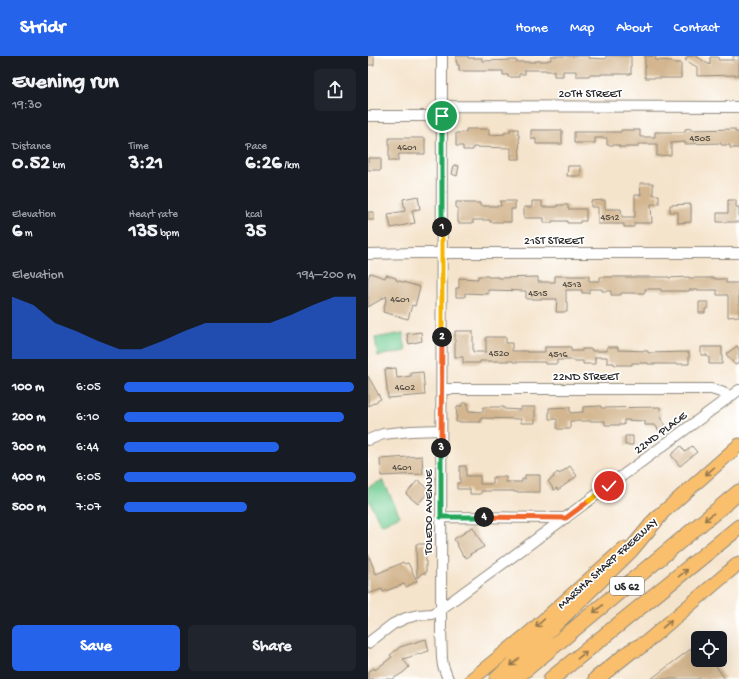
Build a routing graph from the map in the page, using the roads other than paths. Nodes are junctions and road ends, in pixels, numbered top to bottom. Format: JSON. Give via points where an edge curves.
{"nodes":[{"id":1,"x":442,"y":56,"type":"edge"},
{"id":2,"x":739,"y":107,"type":"edge"},
{"id":3,"x":442,"y":111,"type":"junction"},
{"id":4,"x":368,"y":116,"type":"edge"},
{"id":5,"x":442,"y":253,"type":"junction"},
{"id":6,"x":739,"y":253,"type":"edge"},
{"id":7,"x":368,"y":254,"type":"edge"},
{"id":8,"x":442,"y":389,"type":"junction"},
{"id":9,"x":739,"y":390,"type":"edge"},
{"id":10,"x":730,"y":396,"type":"junction"},
{"id":11,"x":442,"y":430,"type":"junction"},
{"id":12,"x":368,"y":440,"type":"edge"},
{"id":13,"x":739,"y":445,"type":"edge"},
{"id":14,"x":739,"y":492,"type":"edge"},
{"id":15,"x":660,"y":515,"type":"junction"},
{"id":16,"x":441,"y":517,"type":"junction"},
{"id":17,"x":566,"y":518,"type":"junction"},
{"id":18,"x":739,"y":527,"type":"edge"},
{"id":19,"x":739,"y":563,"type":"edge"},
{"id":20,"x":441,"y":610,"type":"junction"},
{"id":21,"x":368,"y":643,"type":"edge"},
{"id":22,"x":644,"y":644,"type":"junction"},
{"id":23,"x":448,"y":679,"type":"edge"},
{"id":24,"x":472,"y":679,"type":"edge"},
{"id":25,"x":497,"y":679,"type":"edge"},
{"id":26,"x":514,"y":679,"type":"edge"},
{"id":27,"x":551,"y":679,"type":"edge"},
{"id":28,"x":596,"y":679,"type":"edge"},
{"id":29,"x":607,"y":679,"type":"edge"}],
"edges":[{"from":1,"to":3,"type":"street","name":"TOLEDO AVENUE"},
{"from":2,"to":3,"type":"street","name":"20TH STREET"},
{"from":3,"to":4,"type":"street","name":"20TH STREET"},
{"from":3,"to":5,"type":"street","name":"TOLEDO AVENUE"},
{"from":5,"to":6,"type":"street","name":"21ST STREET"},
{"from":5,"to":7,"type":"street","name":"21ST STREET"},
{"from":5,"to":8,"type":"street","name":"TOLEDO AVENUE"},
{"from":8,"to":10,"type":"street","name":"22ND STREET","via":[[711,389]]},
{"from":8,"to":11,"type":"street","name":"TOLEDO AVENUE"},
{"from":9,"to":10,"type":"street","name":"22ND PLACE"},
{"from":10,"to":17,"type":"street","name":"22ND PLACE"},
{"from":11,"to":12,"type":"street","via":[[383,434]]},
{"from":11,"to":16,"type":"street","name":"TOLEDO AVENUE"},
{"from":13,"to":15,"type":"main road","name":"MARSHA SHARP FREEWAY","one_way":true},
{"from":14,"to":26,"type":"highway","number":"US 62","one_way":true},
{"from":15,"to":24,"type":"main road","name":"MARSHA SHARP FREEWAY","one_way":true,"via":[[529,633]]},
{"from":15,"to":25,"type":"highway","one_way":true,"via":[[630,551]]},
{"from":16,"to":17,"type":"street"},
{"from":16,"to":20,"type":"street","name":"TOLEDO AVENUE"},
{"from":17,"to":20,"type":"street","name":"22ND PLACE"},
{"from":27,"to":18,"type":"highway","number":"US 62","one_way":true},
{"from":22,"to":19,"type":"main road","one_way":true},
{"from":20,"to":21,"type":"street","via":[[406,618],[393,624]]},
{"from":20,"to":23,"type":"street","name":"TOLEDO AVENUE","via":[[442,658]]},
{"from":22,"to":28,"type":"highway","via":[[631,651]]},
{"from":22,"to":29,"type":"main road"}]}
